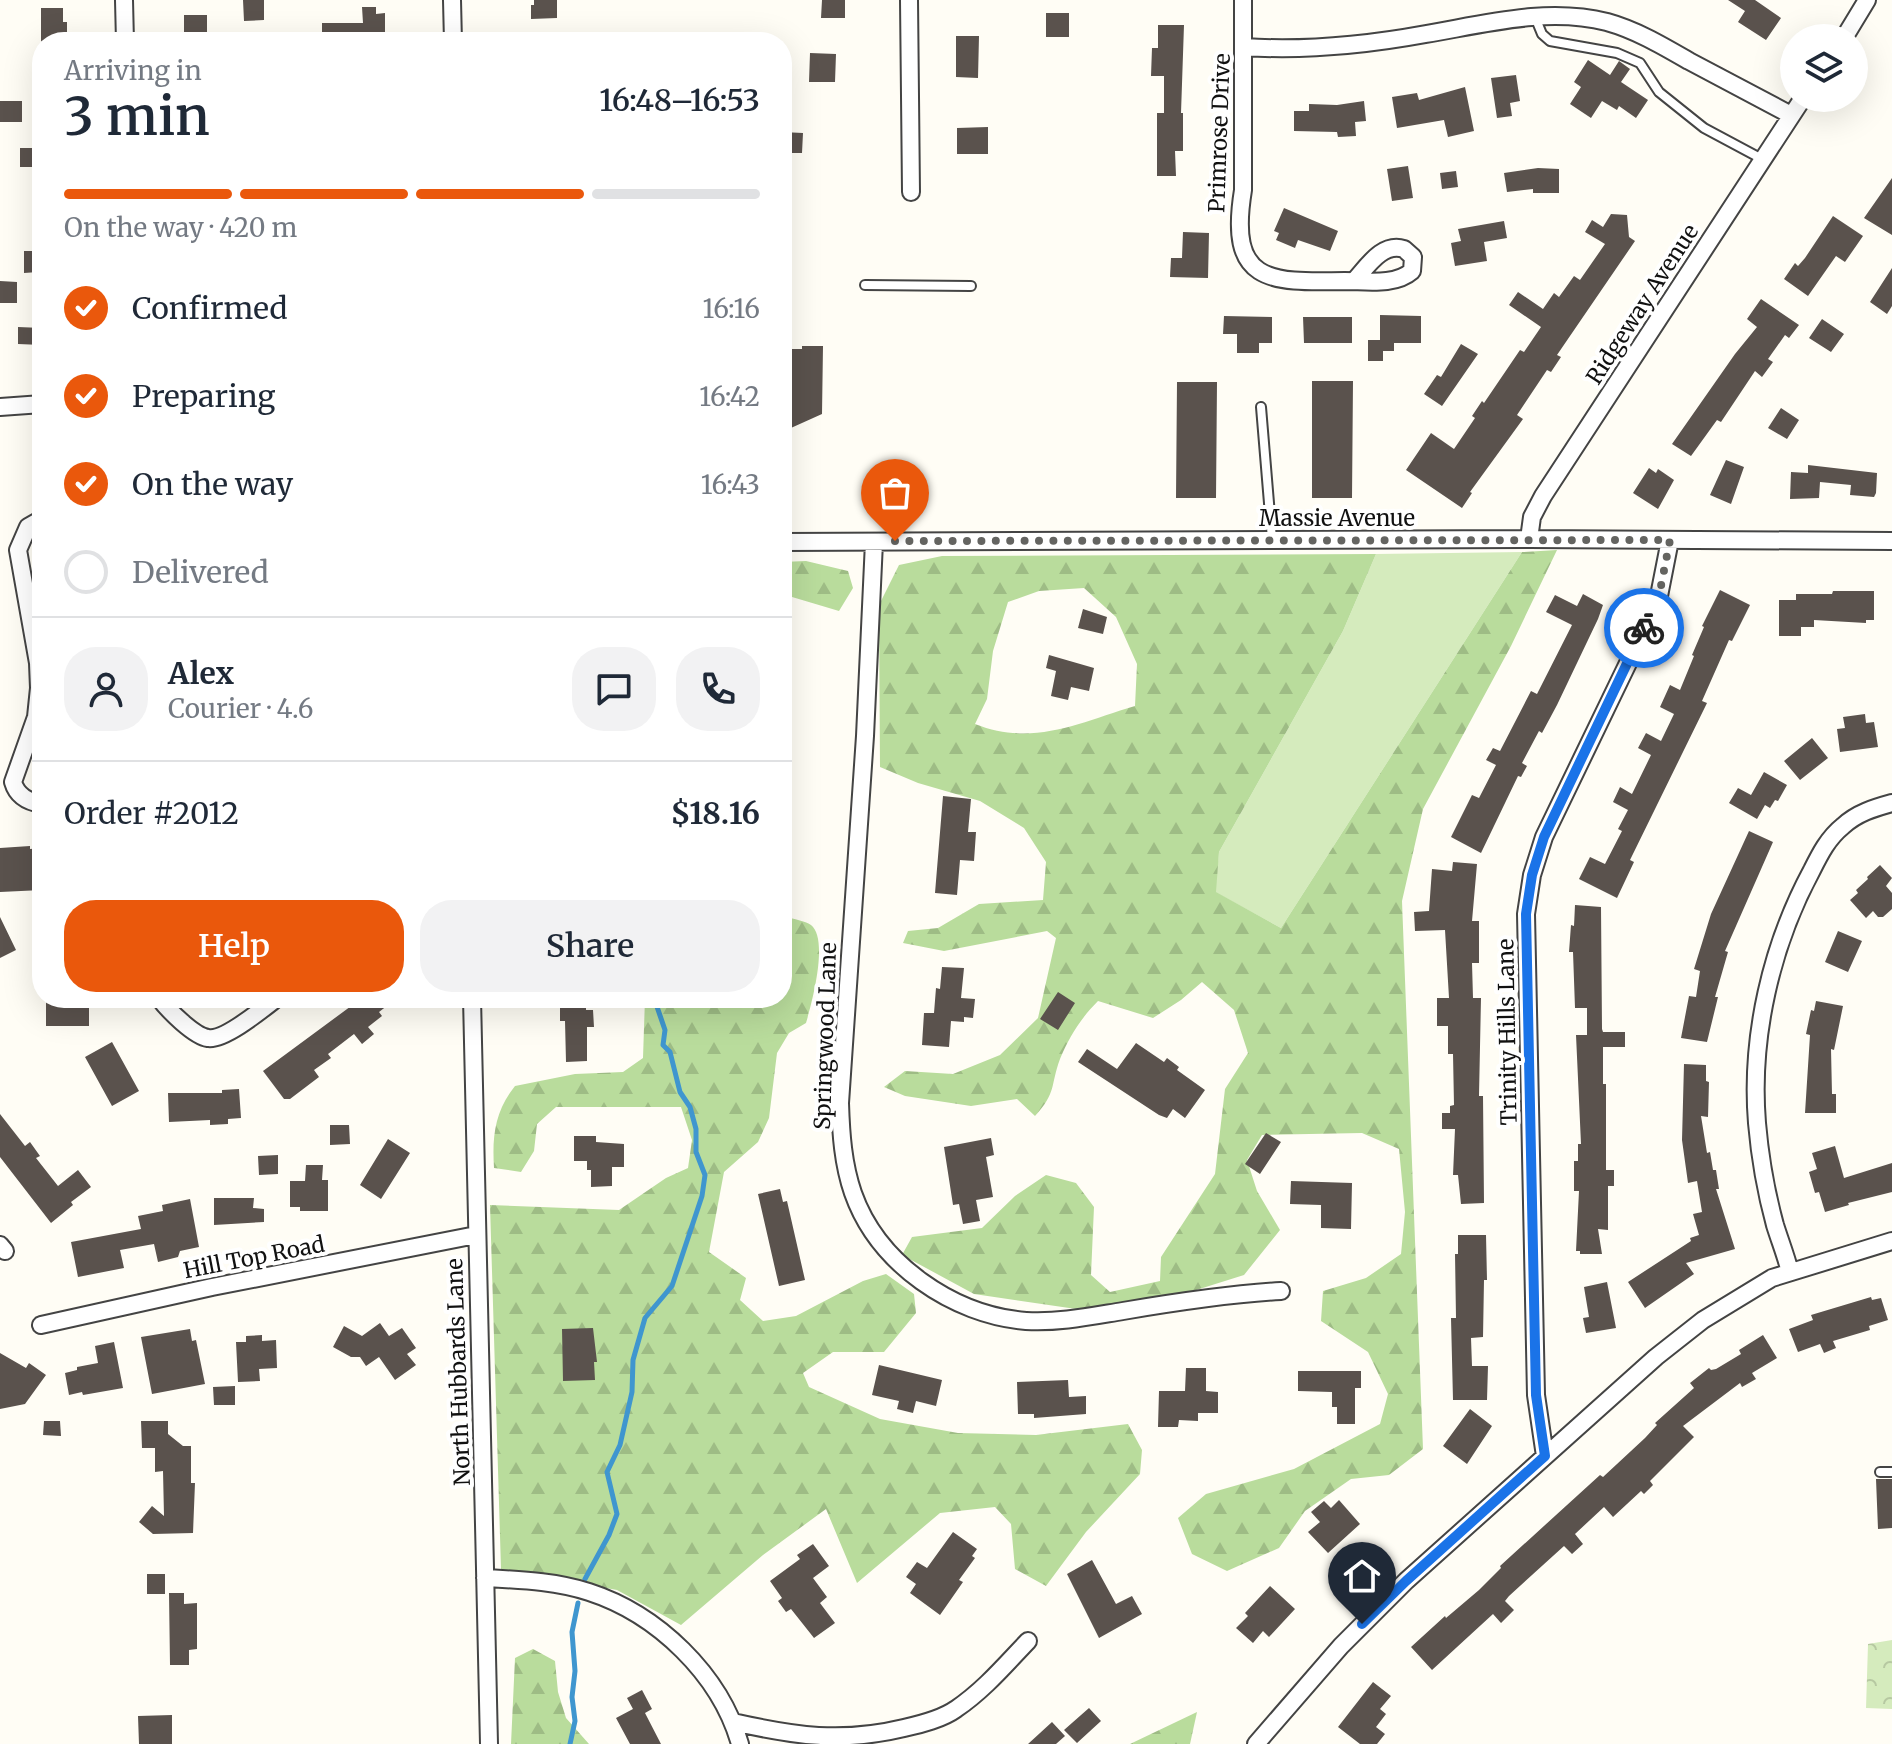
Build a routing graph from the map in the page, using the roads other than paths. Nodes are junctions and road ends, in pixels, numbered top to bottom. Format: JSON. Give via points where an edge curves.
{"nodes":[{"id":1,"x":124,"y":0,"type":"edge"},
{"id":2,"x":452,"y":0,"type":"edge"},
{"id":3,"x":909,"y":0,"type":"edge"},
{"id":4,"x":1243,"y":0,"type":"edge"},
{"id":5,"x":1867,"y":0,"type":"edge"},
{"id":6,"x":1535,"y":17,"type":"junction"},
{"id":7,"x":1852,"y":24,"type":"edge"},
{"id":8,"x":125,"y":32,"type":"edge"},
{"id":9,"x":453,"y":32,"type":"edge"},
{"id":10,"x":1244,"y":47,"type":"junction"},
{"id":11,"x":1793,"y":112,"type":"edge"},
{"id":12,"x":1791,"y":115,"type":"junction"},
{"id":13,"x":1763,"y":160,"type":"junction"},
{"id":14,"x":911,"y":192,"type":"dead end"},
{"id":15,"x":1354,"y":281,"type":"dead end"},
{"id":16,"x":865,"y":285,"type":"dead end"},
{"id":17,"x":971,"y":286,"type":"dead end"},
{"id":18,"x":32,"y":405,"type":"edge"},
{"id":19,"x":0,"y":407,"type":"edge"},
{"id":20,"x":1261,"y":407,"type":"dead end"},
{"id":21,"x":32,"y":525,"type":"edge"},
{"id":22,"x":1529,"y":539,"type":"junction"},
{"id":23,"x":1273,"y":540,"type":"junction"},
{"id":24,"x":1670,"y":540,"type":"junction"},
{"id":25,"x":1892,"y":541,"type":"edge"},
{"id":26,"x":792,"y":542,"type":"edge"},
{"id":27,"x":874,"y":542,"type":"junction"},
{"id":28,"x":32,"y":629,"type":"edge"},
{"id":29,"x":32,"y":728,"type":"edge"},
{"id":30,"x":32,"y":800,"type":"edge"},
{"id":31,"x":1892,"y":803,"type":"edge"},
{"id":32,"x":168,"y":1008,"type":"edge"},
{"id":33,"x":262,"y":1008,"type":"edge"},
{"id":34,"x":472,"y":1008,"type":"edge"},
{"id":35,"x":476,"y":1235,"type":"junction"},
{"id":36,"x":1892,"y":1241,"type":"edge"},
{"id":37,"x":1790,"y":1272,"type":"junction"},
{"id":38,"x":1281,"y":1291,"type":"dead end"},
{"id":39,"x":41,"y":1325,"type":"dead end"},
{"id":40,"x":1545,"y":1456,"type":"junction"},
{"id":41,"x":1880,"y":1472,"type":"dead end"},
{"id":42,"x":1892,"y":1472,"type":"edge"},
{"id":43,"x":485,"y":1578,"type":"junction"},
{"id":44,"x":1028,"y":1641,"type":"dead end"},
{"id":45,"x":733,"y":1722,"type":"junction"},
{"id":46,"x":489,"y":1744,"type":"edge"},
{"id":47,"x":740,"y":1744,"type":"edge"},
{"id":48,"x":1256,"y":1744,"type":"edge"}],
"edges":[{"from":1,"to":8,"type":"street"},
{"from":2,"to":9,"type":"street"},
{"from":3,"to":14,"type":"street"},
{"from":4,"to":10,"type":"street","name":"Primrose Drive"},
{"from":5,"to":7,"type":"street"},
{"from":6,"to":10,"type":"street","via":[[1360,44]]},
{"from":6,"to":12,"type":"street","via":[[1607,22],[1641,35]]},
{"from":6,"to":13,"type":"lane","via":[[1550,41],[1617,53],[1640,63],[1659,92],[1681,110]]},
{"from":10,"to":15,"type":"street","name":"Primrose Drive","via":[[1240,244],[1264,275]]},
{"from":11,"to":12,"type":"street","name":"Ridgeway Avenue"},
{"from":12,"to":13,"type":"street","name":"Ridgeway Avenue"},
{"from":13,"to":22,"type":"street","name":"Ridgeway Avenue","via":[[1543,496]]},
{"from":16,"to":17,"type":"lane"},
{"from":18,"to":19,"type":"street"},
{"from":20,"to":23,"type":"lane"},
{"from":21,"to":28,"type":"street","via":[[18,550]]},
{"from":22,"to":23,"type":"street","name":"Massie Avenue"},
{"from":22,"to":24,"type":"street","name":"Massie Avenue"},
{"from":23,"to":27,"type":"street","name":"Massie Avenue"},
{"from":24,"to":25,"type":"street","name":"Massie Avenue"},
{"from":24,"to":40,"type":"street","name":"Trinity Hills Lane","via":[[1658,601],[1544,837],[1528,894],[1536,1395]]},
{"from":26,"to":27,"type":"street","name":"Massie Avenue"},
{"from":27,"to":38,"type":"street","name":"Springwood Lane","via":[[840,1103],[845,1164],[864,1217],[914,1275],[957,1302],[1010,1318],[1062,1321]]},
{"from":29,"to":30,"type":"street","via":[[13,782]]},
{"from":31,"to":37,"type":"street","via":[[1856,817],[1825,846],[1787,923],[1772,972],[1759,1039],[1757,1121],[1763,1175]]},
{"from":32,"to":33,"type":"street","via":[[211,1039]]},
{"from":34,"to":35,"type":"street","name":"North Hubbards Lane"},
{"from":35,"to":39,"type":"street","name":"Hill Top Road"},
{"from":35,"to":43,"type":"street","name":"North Hubbards Lane"},
{"from":36,"to":37,"type":"street"},
{"from":37,"to":40,"type":"street","via":[[1703,1320]]},
{"from":40,"to":48,"type":"street","via":[[1406,1581]]},
{"from":41,"to":42,"type":"lane"},
{"from":43,"to":45,"type":"street","via":[[554,1583],[628,1609],[685,1653]]},
{"from":43,"to":46,"type":"street","name":"North Hubbards Lane"},
{"from":44,"to":45,"type":"street","via":[[985,1687],[948,1714],[920,1725],[830,1738]]},
{"from":45,"to":47,"type":"street"}]}
